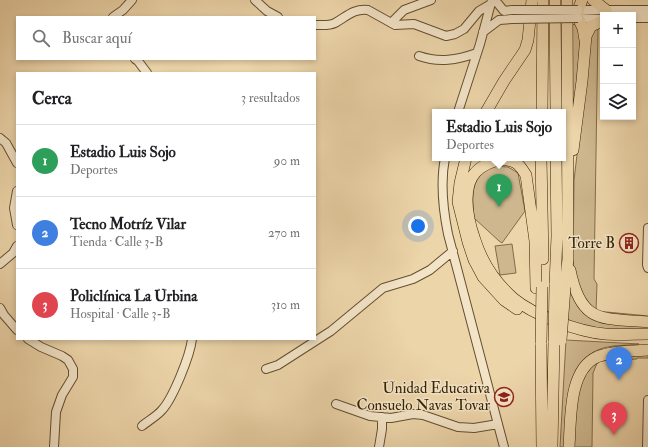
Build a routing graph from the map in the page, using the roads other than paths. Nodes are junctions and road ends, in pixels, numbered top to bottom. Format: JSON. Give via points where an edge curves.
{"nodes":[{"id":1,"x":132,"y":0,"type":"edge"},
{"id":2,"x":255,"y":0,"type":"edge"},
{"id":3,"x":431,"y":0,"type":"edge"},
{"id":4,"x":532,"y":0,"type":"edge"},
{"id":5,"x":543,"y":0,"type":"edge"},
{"id":6,"x":555,"y":0,"type":"edge"},
{"id":7,"x":567,"y":0,"type":"edge"},
{"id":8,"x":593,"y":0,"type":"edge"},
{"id":9,"x":493,"y":1,"type":"edge"},
{"id":10,"x":579,"y":9,"type":"edge"},
{"id":11,"x":648,"y":10,"type":"edge"},
{"id":12,"x":601,"y":12,"type":"edge"},
{"id":13,"x":633,"y":12,"type":"edge"},
{"id":14,"x":600,"y":15,"type":"edge"},
{"id":15,"x":114,"y":16,"type":"edge"},
{"id":16,"x":276,"y":16,"type":"edge"},
{"id":17,"x":636,"y":18,"type":"edge"},
{"id":18,"x":648,"y":18,"type":"edge"},
{"id":19,"x":600,"y":19,"type":"edge"},
{"id":20,"x":391,"y":23,"type":"junction"},
{"id":21,"x":316,"y":25,"type":"edge"},
{"id":22,"x":483,"y":32,"type":"junction"},
{"id":23,"x":585,"y":41,"type":"junction"},
{"id":24,"x":477,"y":53,"type":"junction"},
{"id":25,"x":419,"y":56,"type":"dead end"},
{"id":26,"x":136,"y":60,"type":"edge"},
{"id":27,"x":146,"y":72,"type":"edge"},
{"id":28,"x":459,"y":109,"type":"edge"},
{"id":29,"x":488,"y":109,"type":"edge"},
{"id":30,"x":542,"y":109,"type":"edge"},
{"id":31,"x":556,"y":109,"type":"edge"},
{"id":32,"x":0,"y":138,"type":"edge"},
{"id":33,"x":16,"y":161,"type":"edge"},
{"id":34,"x":444,"y":161,"type":"edge"},
{"id":35,"x":465,"y":161,"type":"edge"},
{"id":36,"x":498,"y":161,"type":"edge"},
{"id":37,"x":509,"y":161,"type":"edge"},
{"id":38,"x":541,"y":161,"type":"edge"},
{"id":39,"x":556,"y":161,"type":"edge"},
{"id":40,"x":567,"y":167,"type":"junction"},
{"id":41,"x":16,"y":197,"type":"edge"},
{"id":42,"x":16,"y":219,"type":"edge"},
{"id":43,"x":648,"y":228,"type":"edge"},
{"id":44,"x":16,"y":248,"type":"edge"},
{"id":45,"x":453,"y":251,"type":"junction"},
{"id":46,"x":568,"y":259,"type":"junction"},
{"id":47,"x":0,"y":264,"type":"edge"},
{"id":48,"x":648,"y":268,"type":"edge"},
{"id":49,"x":560,"y":286,"type":"junction"},
{"id":50,"x":539,"y":287,"type":"junction"},
{"id":51,"x":0,"y":308,"type":"edge"},
{"id":52,"x":648,"y":322,"type":"edge"},
{"id":53,"x":16,"y":329,"type":"edge"},
{"id":54,"x":648,"y":334,"type":"edge"},
{"id":55,"x":30,"y":340,"type":"edge"},
{"id":56,"x":192,"y":340,"type":"edge"},
{"id":57,"x":648,"y":340,"type":"edge"},
{"id":58,"x":648,"y":350,"type":"edge"},
{"id":59,"x":266,"y":369,"type":"dead end"},
{"id":60,"x":648,"y":400,"type":"edge"},
{"id":61,"x":336,"y":404,"type":"dead end"},
{"id":62,"x":382,"y":417,"type":"junction"},
{"id":63,"x":498,"y":424,"type":"junction"},
{"id":64,"x":142,"y":426,"type":"dead end"},
{"id":65,"x":54,"y":447,"type":"edge"},
{"id":66,"x":379,"y":447,"type":"edge"},
{"id":67,"x":504,"y":447,"type":"edge"},
{"id":68,"x":542,"y":447,"type":"edge"},
{"id":69,"x":552,"y":447,"type":"edge"},
{"id":70,"x":569,"y":447,"type":"edge"},
{"id":71,"x":647,"y":447,"type":"edge"}],
"edges":[{"from":1,"to":15,"type":"street"},
{"from":2,"to":16,"type":"street"},
{"from":3,"to":20,"type":"street","via":[[404,10]]},
{"from":4,"to":29,"type":"highway","via":[[525,50]]},
{"from":5,"to":30,"type":"highway"},
{"from":6,"to":31,"type":"highway"},
{"from":7,"to":40,"type":"highway"},
{"from":8,"to":12,"type":"highway"},
{"from":9,"to":10,"type":"street","bridge":true,"via":[[504,10]]},
{"from":9,"to":20,"type":"street","via":[[479,11],[464,29],[446,36],[414,24]]},
{"from":9,"to":22,"type":"street"},
{"from":10,"to":14,"type":"street"},
{"from":10,"to":22,"type":"street","bridge":true,"via":[[499,20]]},
{"from":10,"to":23,"type":"highway"},
{"from":11,"to":13,"type":"street"},
{"from":17,"to":18,"type":"street"},
{"from":19,"to":23,"type":"highway","via":[[591,26]]},
{"from":20,"to":21,"type":"street","via":[[363,9],[350,13],[334,23]]},
{"from":22,"to":24,"type":"street"},
{"from":23,"to":40,"type":"highway","via":[[574,143]]},
{"from":24,"to":25,"type":"street","via":[[446,60],[432,60]]},
{"from":24,"to":28,"type":"street"},
{"from":26,"to":27,"type":"street"},
{"from":32,"to":33,"type":"street","via":[[6,143]]},
{"from":34,"to":45,"type":"street","via":[[442,170],[443,210]]},
{"from":35,"to":57,"type":"highway","via":[[458,202],[464,230],[483,277],[504,300],[539,320],[585,336]]},
{"from":36,"to":54,"type":"highway","via":[[480,168],[470,180],[467,207],[478,249],[505,290],[533,310],[577,329],[605,334]]},
{"from":37,"to":50,"type":"highway","via":[[520,166],[526,175]]},
{"from":38,"to":50,"type":"highway"},
{"from":39,"to":49,"type":"highway"},
{"from":40,"to":46,"type":"highway"},
{"from":41,"to":42,"type":"street"},
{"from":43,"to":48,"type":"street"},
{"from":44,"to":47,"type":"street"},
{"from":45,"to":59,"type":"street","via":[[430,270],[413,279],[383,288],[331,331],[278,365]]},
{"from":45,"to":63,"type":"street"},
{"from":46,"to":49,"type":"highway"},
{"from":46,"to":52,"type":"highway","via":[[575,292],[590,312],[597,316]]},
{"from":49,"to":69,"type":"highway","bridge":true,"via":[[558,341],[554,361]]},
{"from":50,"to":68,"type":"highway","bridge":true},
{"from":51,"to":53,"type":"street"},
{"from":55,"to":65,"type":"street","via":[[62,356],[73,368],[72,377],[56,412]]},
{"from":56,"to":64,"type":"street","via":[[188,356],[166,405]]},
{"from":58,"to":70,"type":"highway","via":[[606,354],[595,358],[582,371],[577,379],[572,403]]},
{"from":60,"to":71,"type":"street"},
{"from":61,"to":62,"type":"street","via":[[370,416]]},
{"from":62,"to":63,"type":"street","via":[[422,415],[452,425],[474,428]]},
{"from":62,"to":66,"type":"street"},
{"from":63,"to":67,"type":"street"}]}
